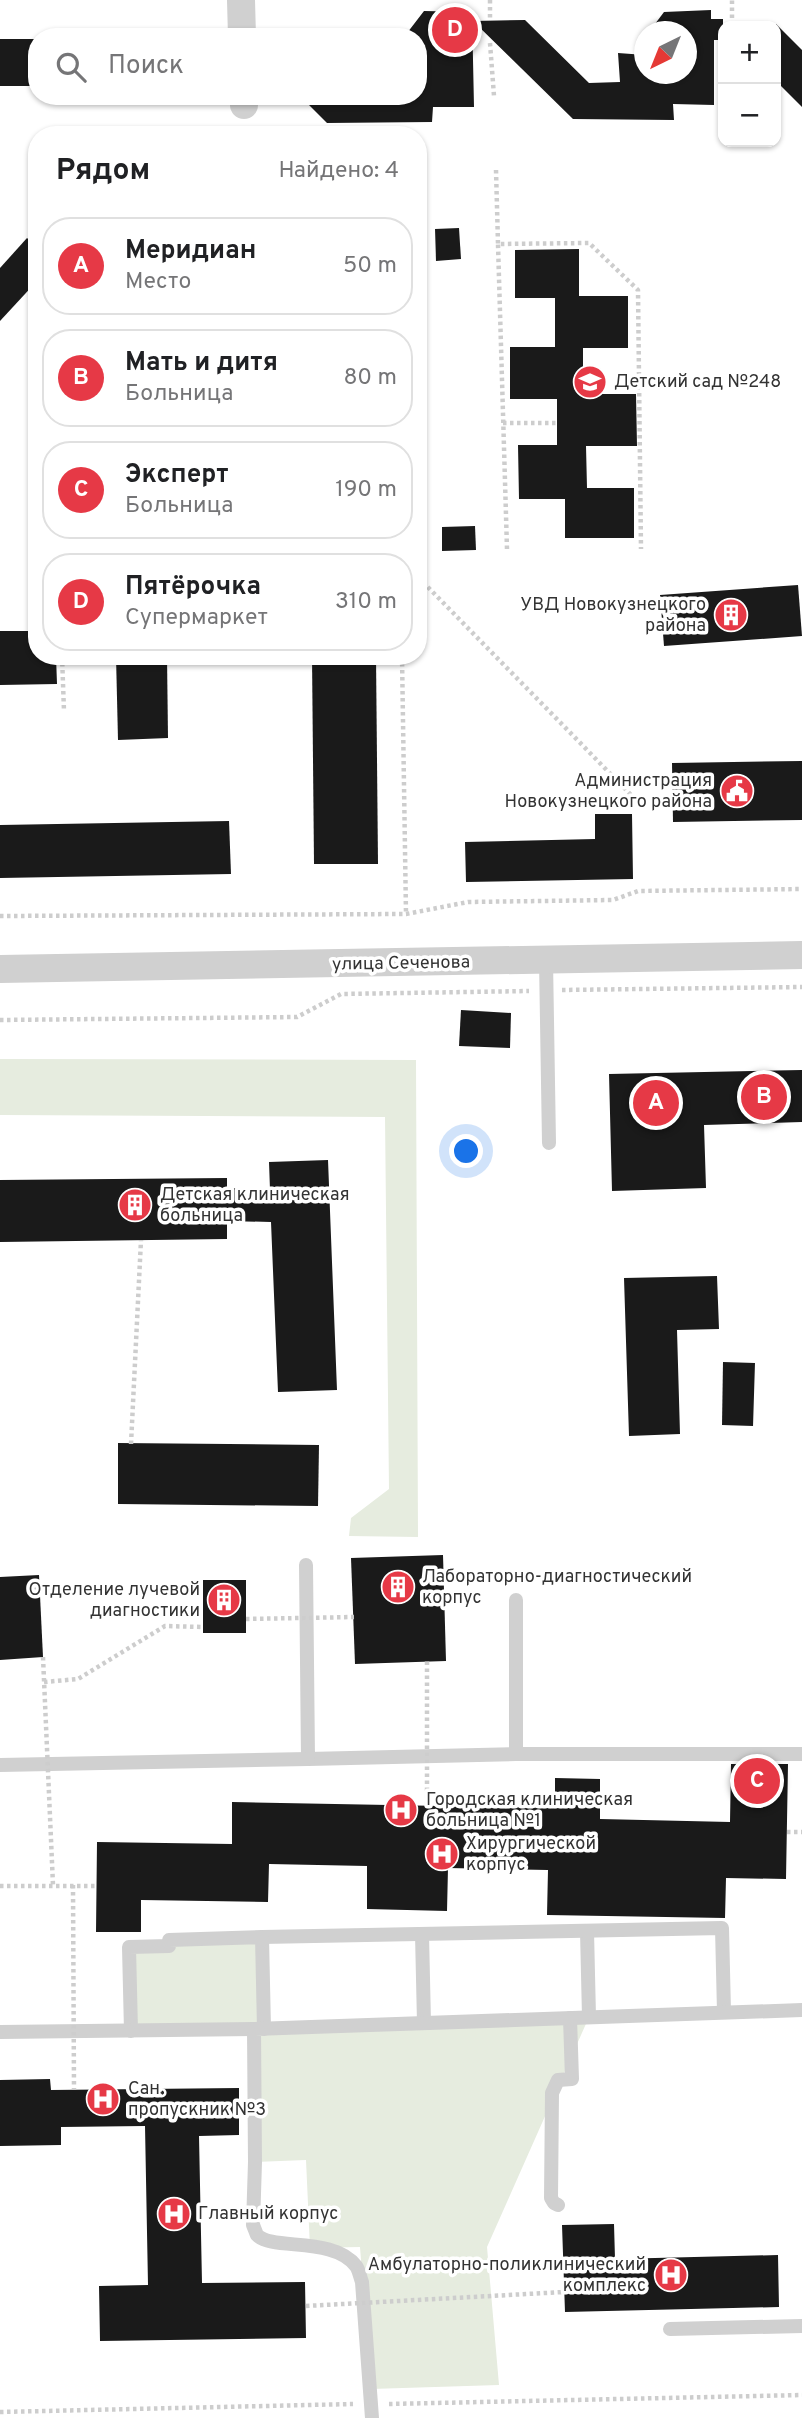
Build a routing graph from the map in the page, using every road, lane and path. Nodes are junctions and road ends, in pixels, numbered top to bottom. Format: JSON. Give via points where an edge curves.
{"nodes":[{"id":1,"x":241,"y":0,"type":"edge"},
{"id":2,"x":489,"y":0,"type":"edge"},
{"id":3,"x":732,"y":0,"type":"edge"},
{"id":4,"x":732,"y":18,"type":"dead end"},
{"id":5,"x":490,"y":20,"type":"dead end"},
{"id":6,"x":242,"y":28,"type":"edge"},
{"id":7,"x":490,"y":43,"type":"dead end"},
{"id":8,"x":494,"y":96,"type":"dead end"},
{"id":9,"x":496,"y":170,"type":"dead end"},
{"id":10,"x":498,"y":244,"type":"junction"},
{"id":11,"x":503,"y":423,"type":"junction"},
{"id":12,"x":557,"y":423,"type":"dead end"},
{"id":13,"x":640,"y":549,"type":"dead end"},
{"id":14,"x":507,"y":550,"type":"dead end"},
{"id":15,"x":427,"y":586,"type":"edge"},
{"id":16,"x":62,"y":665,"type":"edge"},
{"id":17,"x":402,"y":665,"type":"edge"},
{"id":18,"x":64,"y":711,"type":"dead end"},
{"id":19,"x":635,"y":799,"type":"dead end"},
{"id":20,"x":802,"y":889,"type":"edge"},
{"id":21,"x":405,"y":914,"type":"junction"},
{"id":22,"x":0,"y":916,"type":"edge"},
{"id":23,"x":802,"y":956,"type":"edge"},
{"id":24,"x":546,"y":960,"type":"junction"},
{"id":25,"x":0,"y":969,"type":"edge"},
{"id":26,"x":802,"y":987,"type":"edge"},
{"id":27,"x":547,"y":990,"type":"junction"},
{"id":28,"x":0,"y":1020,"type":"edge"},
{"id":29,"x":549,"y":1143,"type":"dead end"},
{"id":30,"x":141,"y":1240,"type":"dead end"},
{"id":31,"x":131,"y":1444,"type":"dead end"},
{"id":32,"x":306,"y":1565,"type":"dead end"},
{"id":33,"x":516,"y":1600,"type":"dead end"},
{"id":34,"x":354,"y":1616,"type":"dead end"},
{"id":35,"x":246,"y":1619,"type":"dead end"},
{"id":36,"x":203,"y":1627,"type":"dead end"},
{"id":37,"x":43,"y":1657,"type":"dead end"},
{"id":38,"x":428,"y":1661,"type":"dead end"},
{"id":39,"x":44,"y":1682,"type":"junction"},
{"id":40,"x":516,"y":1754,"type":"junction"},
{"id":41,"x":802,"y":1754,"type":"edge"},
{"id":42,"x":308,"y":1759,"type":"junction"},
{"id":43,"x":0,"y":1765,"type":"edge"},
{"id":44,"x":427,"y":1805,"type":"dead end"},
{"id":45,"x":787,"y":1832,"type":"dead end"},
{"id":46,"x":802,"y":1832,"type":"edge"},
{"id":47,"x":53,"y":1885,"type":"junction"},
{"id":48,"x":73,"y":1885,"type":"junction"},
{"id":49,"x":0,"y":1886,"type":"edge"},
{"id":50,"x":97,"y":1886,"type":"dead end"},
{"id":51,"x":587,"y":1931,"type":"junction"},
{"id":52,"x":422,"y":1934,"type":"junction"},
{"id":53,"x":262,"y":1937,"type":"junction"},
{"id":54,"x":802,"y":2010,"type":"edge"},
{"id":55,"x":724,"y":2012,"type":"junction"},
{"id":56,"x":589,"y":2017,"type":"junction"},
{"id":57,"x":570,"y":2018,"type":"junction"},
{"id":58,"x":424,"y":2023,"type":"junction"},
{"id":59,"x":259,"y":2029,"type":"junction"},
{"id":60,"x":131,"y":2031,"type":"junction"},
{"id":61,"x":0,"y":2032,"type":"edge"},
{"id":62,"x":74,"y":2090,"type":"dead end"},
{"id":63,"x":558,"y":2205,"type":"dead end"},
{"id":64,"x":564,"y":2292,"type":"dead end"},
{"id":65,"x":306,"y":2306,"type":"dead end"},
{"id":66,"x":802,"y":2326,"type":"edge"},
{"id":67,"x":670,"y":2329,"type":"dead end"},
{"id":68,"x":802,"y":2395,"type":"edge"},
{"id":69,"x":372,"y":2411,"type":"edge"},
{"id":70,"x":0,"y":2412,"type":"edge"}],
"edges":[{"from":1,"to":6,"type":"street"},
{"from":2,"to":5,"type":"path"},
{"from":3,"to":4,"type":"path"},
{"from":7,"to":8,"type":"path"},
{"from":9,"to":10,"type":"path"},
{"from":10,"to":11,"type":"path"},
{"from":10,"to":13,"type":"path","via":[[589,243],[638,290]]},
{"from":11,"to":12,"type":"path"},
{"from":11,"to":14,"type":"path"},
{"from":15,"to":19,"type":"path"},
{"from":16,"to":18,"type":"path"},
{"from":17,"to":21,"type":"path"},
{"from":20,"to":21,"type":"path","via":[[638,891],[613,900],[468,902]]},
{"from":21,"to":22,"type":"path"},
{"from":23,"to":24,"type":"street","name":"улица Сеченова"},
{"from":24,"to":25,"type":"street","name":"улица Сеченова"},
{"from":24,"to":27,"type":"lane"},
{"from":26,"to":27,"type":"path"},
{"from":27,"to":28,"type":"path","via":[[341,993],[297,1017]]},
{"from":27,"to":29,"type":"lane"},
{"from":30,"to":31,"type":"path"},
{"from":32,"to":42,"type":"lane"},
{"from":33,"to":40,"type":"lane"},
{"from":34,"to":35,"type":"path","bridge":true},
{"from":36,"to":39,"type":"path","via":[[165,1626],[78,1679]]},
{"from":37,"to":39,"type":"path","bridge":true},
{"from":38,"to":44,"type":"path","bridge":true},
{"from":39,"to":47,"type":"path","bridge":true},
{"from":40,"to":41,"type":"lane"},
{"from":40,"to":42,"type":"lane"},
{"from":42,"to":43,"type":"lane"},
{"from":45,"to":46,"type":"path"},
{"from":47,"to":48,"type":"path","bridge":true},
{"from":47,"to":49,"type":"path"},
{"from":48,"to":50,"type":"path"},
{"from":48,"to":62,"type":"path","bridge":true},
{"from":51,"to":52,"type":"lane"},
{"from":51,"to":55,"type":"lane","via":[[722,1928]]},
{"from":51,"to":56,"type":"lane"},
{"from":52,"to":53,"type":"lane"},
{"from":52,"to":58,"type":"lane"},
{"from":53,"to":59,"type":"lane"},
{"from":53,"to":60,"type":"lane","via":[[169,1940],[169,1946],[129,1947]]},
{"from":54,"to":55,"type":"lane"},
{"from":55,"to":56,"type":"lane"},
{"from":56,"to":57,"type":"lane"},
{"from":57,"to":58,"type":"lane"},
{"from":57,"to":63,"type":"lane","via":[[572,2079],[558,2080],[552,2093],[551,2198]]},
{"from":58,"to":59,"type":"lane"},
{"from":59,"to":60,"type":"lane"},
{"from":59,"to":69,"type":"lane","via":[[253,2225],[265,2240],[322,2247],[355,2266],[362,2282]]},
{"from":60,"to":61,"type":"lane"},
{"from":64,"to":65,"type":"path","bridge":true},
{"from":66,"to":67,"type":"lane"},
{"from":68,"to":69,"type":"path"},
{"from":69,"to":70,"type":"path"}]}
